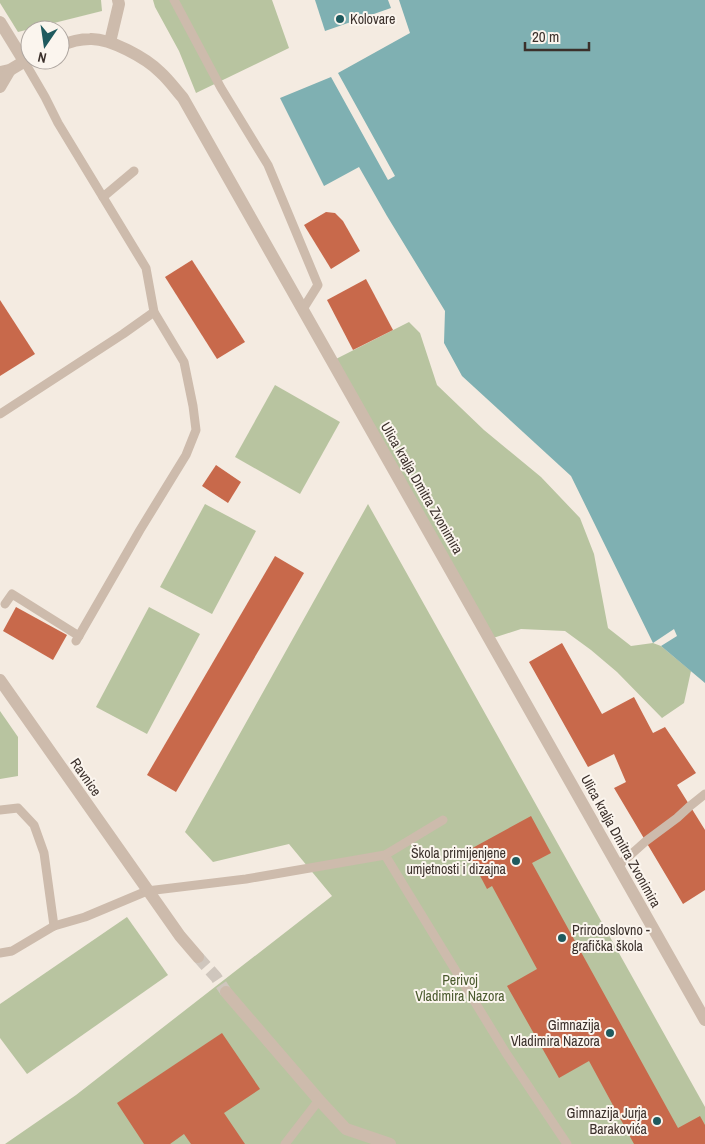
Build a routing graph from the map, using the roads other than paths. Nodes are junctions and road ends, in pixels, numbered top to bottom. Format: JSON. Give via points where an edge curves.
{"nodes":[{"id":1,"x":118,"y":0,"type":"edge"},
{"id":2,"x":174,"y":0,"type":"edge"},
{"id":3,"x":0,"y":22,"type":"edge"},
{"id":4,"x":70,"y":42,"type":"edge"},
{"id":5,"x":110,"y":42,"type":"junction"},
{"id":6,"x":20,"y":50,"type":"edge"},
{"id":7,"x":20,"y":64,"type":"edge"},
{"id":8,"x":32,"y":70,"type":"edge"},
{"id":9,"x":5,"y":71,"type":"edge"},
{"id":10,"x":0,"y":87,"type":"edge"},
{"id":11,"x":134,"y":171,"type":"dead end"},
{"id":12,"x":103,"y":197,"type":"junction"},
{"id":13,"x":303,"y":309,"type":"junction"},
{"id":14,"x":154,"y":312,"type":"junction"},
{"id":15,"x":0,"y":414,"type":"edge"},
{"id":16,"x":5,"y":604,"type":"dead end"},
{"id":17,"x":0,"y":680,"type":"edge"},
{"id":18,"x":705,"y":794,"type":"edge"},
{"id":19,"x":0,"y":810,"type":"edge"},
{"id":20,"x":443,"y":820,"type":"dead end"},
{"id":21,"x":385,"y":855,"type":"junction"},
{"id":22,"x":618,"y":866,"type":"junction"},
{"id":23,"x":147,"y":891,"type":"junction"},
{"id":24,"x":54,"y":926,"type":"junction"},
{"id":25,"x":0,"y":953,"type":"edge"},
{"id":26,"x":198,"y":957,"type":"tunnel mouth"},
{"id":27,"x":226,"y":992,"type":"tunnel mouth"},
{"id":28,"x":705,"y":1020,"type":"edge"},
{"id":29,"x":319,"y":1100,"type":"junction"},
{"id":30,"x":285,"y":1144,"type":"edge"},
{"id":31,"x":390,"y":1144,"type":"edge"},
{"id":32,"x":567,"y":1144,"type":"edge"}],
"edges":[{"from":1,"to":5,"type":"street"},
{"from":2,"to":13,"type":"lane","via":[[268,166],[318,285]]},
{"from":3,"to":6,"type":"street"},
{"from":4,"to":5,"type":"street","name":"Ulica kralja Dmitra Zvonimira","via":[[92,39]]},
{"from":5,"to":13,"type":"street","name":"Ulica kralja Dmitra Zvonimira","via":[[160,71],[183,98]]},
{"from":7,"to":9,"type":"street"},
{"from":8,"to":12,"type":"lane","via":[[58,123]]},
{"from":9,"to":10,"type":"street"},
{"from":11,"to":12,"type":"lane"},
{"from":12,"to":14,"type":"lane","via":[[146,268]]},
{"from":13,"to":22,"type":"street","name":"Ulica kralja Dmitra Zvonimira"},
{"from":14,"to":15,"type":"lane"},
{"from":14,"to":16,"type":"lane","via":[[184,362],[196,430],[186,455],[77,638],[12,594]]},
{"from":17,"to":23,"type":"street","name":"Ravnice"},
{"from":18,"to":22,"type":"lane"},
{"from":19,"to":24,"type":"lane","via":[[18,808],[34,825],[44,853]]},
{"from":20,"to":21,"type":"lane"},
{"from":21,"to":23,"type":"lane","via":[[246,879]]},
{"from":21,"to":32,"type":"lane","via":[[506,1053]]},
{"from":22,"to":28,"type":"street","name":"Ulica kralja Dmitra Zvonimira"},
{"from":23,"to":24,"type":"lane"},
{"from":23,"to":26,"type":"street","name":"Ravnice"},
{"from":24,"to":25,"type":"lane","via":[[12,951]]},
{"from":27,"to":29,"type":"street"},
{"from":29,"to":30,"type":"lane"},
{"from":29,"to":31,"type":"street","via":[[346,1129]]}]}
